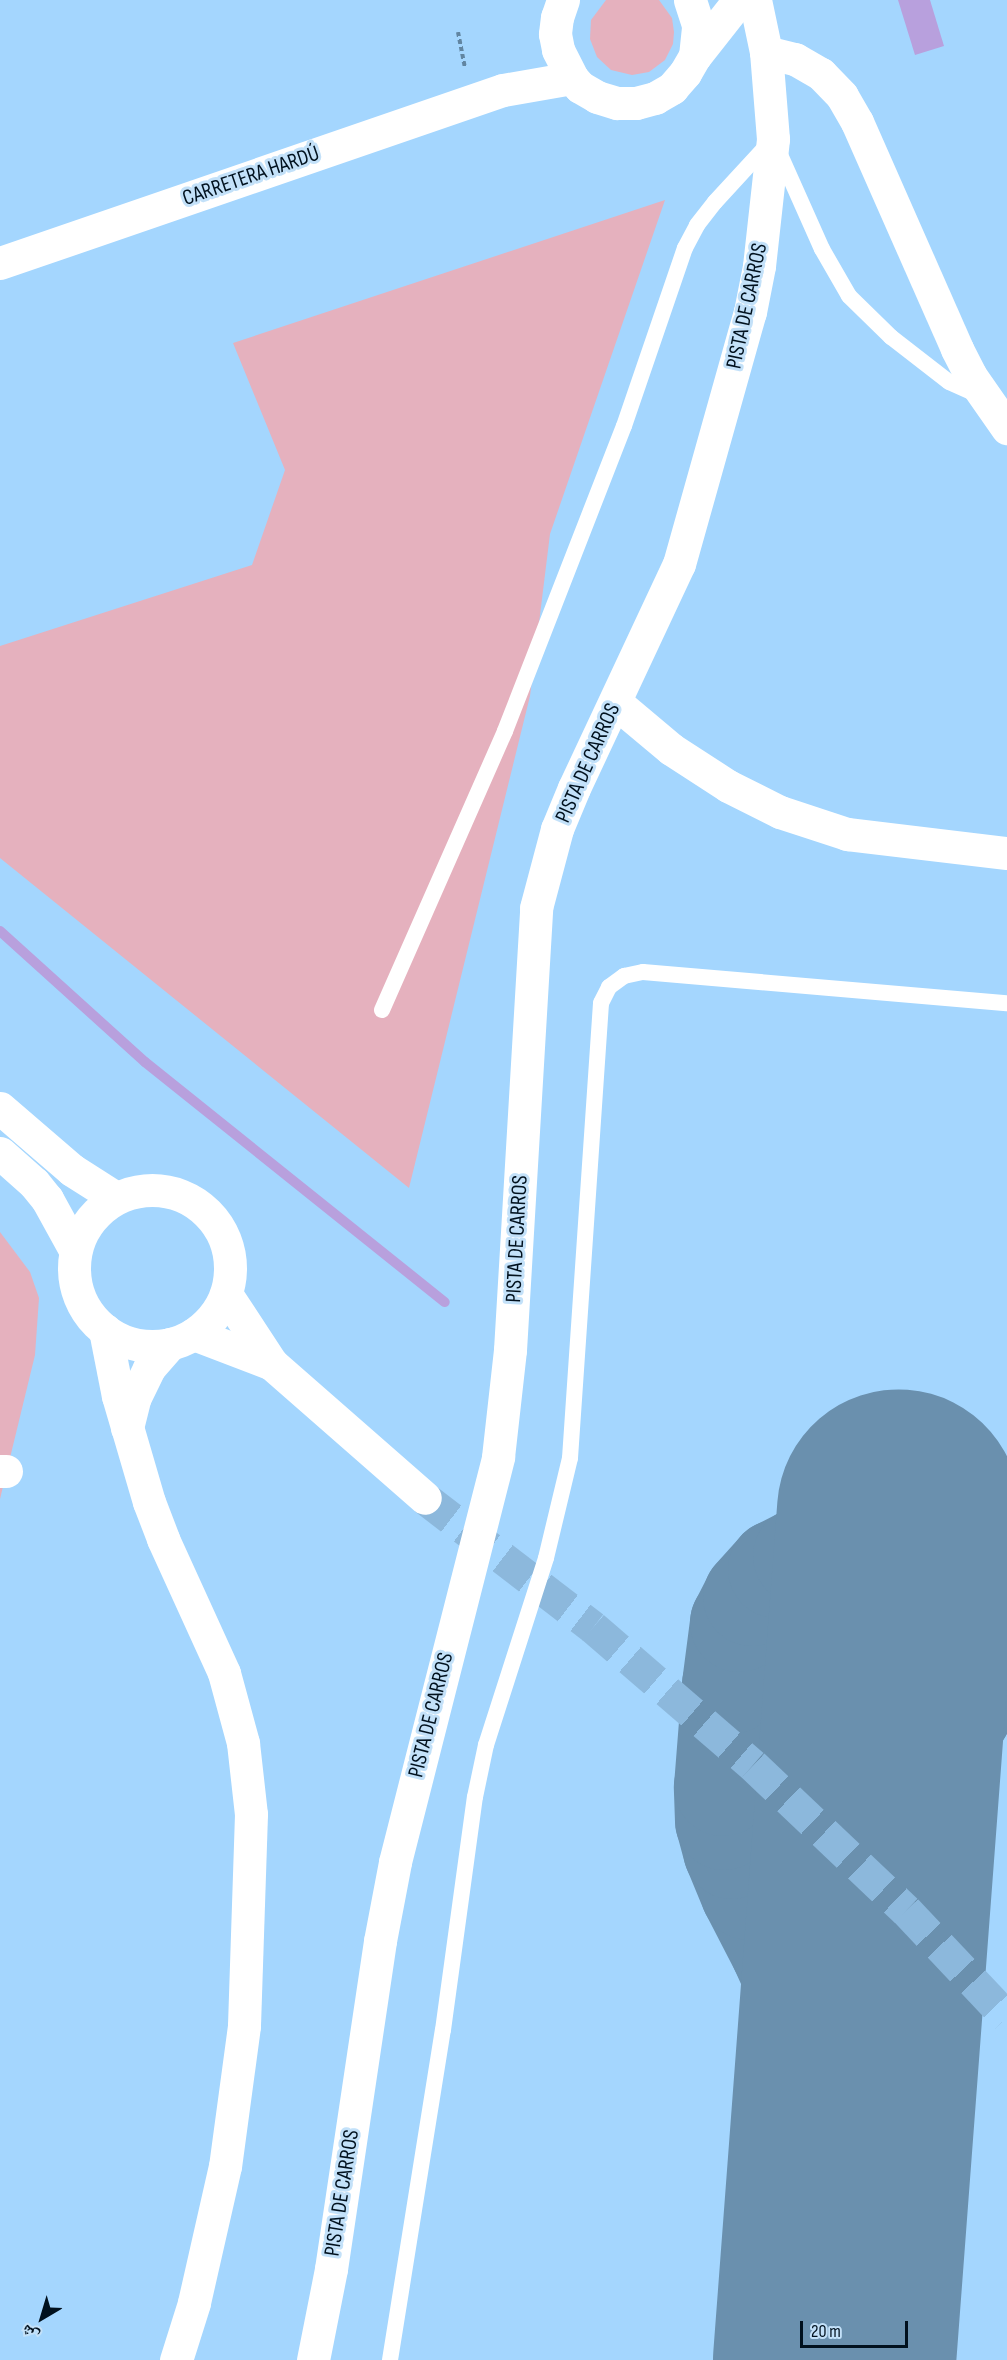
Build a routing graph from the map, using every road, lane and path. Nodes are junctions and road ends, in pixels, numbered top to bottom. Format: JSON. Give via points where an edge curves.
{"nodes":[{"id":1,"x":563,"y":0,"type":"edge"},
{"id":2,"x":690,"y":0,"type":"edge"},
{"id":3,"x":739,"y":0,"type":"edge"},
{"id":4,"x":755,"y":0,"type":"edge"},
{"id":5,"x":555,"y":34,"type":"junction"},
{"id":6,"x":766,"y":52,"type":"junction"},
{"id":7,"x":695,"y":56,"type":"junction"},
{"id":8,"x":572,"y":78,"type":"junction"},
{"id":9,"x":503,"y":90,"type":"junction"},
{"id":10,"x":773,"y":139,"type":"junction"},
{"id":11,"x":0,"y":263,"type":"edge"},
{"id":12,"x":985,"y":398,"type":"junction"},
{"id":13,"x":1007,"y":428,"type":"edge"},
{"id":14,"x":615,"y":702,"type":"junction"},
{"id":15,"x":1007,"y":853,"type":"edge"},
{"id":16,"x":1007,"y":1003,"type":"edge"},
{"id":17,"x":382,"y":1010,"type":"dead end"},
{"id":18,"x":0,"y":1108,"type":"edge"},
{"id":19,"x":0,"y":1154,"type":"edge"},
{"id":20,"x":116,"y":1198,"type":"junction"},
{"id":21,"x":75,"y":1250,"type":"junction"},
{"id":22,"x":226,"y":1294,"type":"junction"},
{"id":23,"x":105,"y":1330,"type":"junction"},
{"id":24,"x":182,"y":1339,"type":"junction"},
{"id":25,"x":272,"y":1364,"type":"junction"},
{"id":26,"x":127,"y":1428,"type":"junction"},
{"id":27,"x":425,"y":1498,"type":"tunnel mouth"},
{"id":28,"x":176,"y":2360,"type":"edge"},
{"id":29,"x":313,"y":2360,"type":"edge"},
{"id":30,"x":390,"y":2360,"type":"edge"}],
"edges":[{"from":1,"to":5,"type":"street"},
{"from":2,"to":7,"type":"street","via":[[698,25]]},
{"from":3,"to":7,"type":"street"},
{"from":4,"to":6,"type":"street","name":"PISTA DE CARROS"},
{"from":5,"to":8,"type":"street"},
{"from":5,"to":9,"type":"street","name":"CARRETERA HARDÚ"},
{"from":6,"to":10,"type":"street","name":"PISTA DE CARROS"},
{"from":6,"to":12,"type":"street","via":[[795,59],[821,74],[842,96],[957,349]]},
{"from":7,"to":8,"type":"street","via":[[672,88],[636,103],[597,97]]},
{"from":8,"to":9,"type":"street","name":"CARRETERA HARDÚ"},
{"from":9,"to":11,"type":"street","name":"CARRETERA HARDÚ"},
{"from":10,"to":12,"type":"lane","via":[[822,249],[849,296],[891,337],[949,382]]},
{"from":10,"to":14,"type":"street","name":"PISTA DE CARROS","via":[[750,312],[686,544]]},
{"from":10,"to":17,"type":"lane","via":[[715,202],[679,263],[627,417],[509,720]]},
{"from":12,"to":13,"type":"street"},
{"from":14,"to":15,"type":"street","via":[[671,749],[728,786],[780,812],[847,834]]},
{"from":14,"to":29,"type":"street","name":"PISTA DE CARROS","via":[[557,829],[536,908],[510,1350],[498,1457],[395,1862]]},
{"from":16,"to":30,"type":"lane","via":[[643,972],[624,976],[609,987],[601,1003],[570,1458],[546,1558],[486,1745],[475,1797],[443,2030]]},
{"from":18,"to":20,"type":"street","via":[[64,1164]]},
{"from":19,"to":21,"type":"street","via":[[47,1199]]},
{"from":20,"to":21,"type":"street","via":[[90,1220]]},
{"from":20,"to":22,"type":"street","via":[[140,1190],[165,1191],[189,1199],[209,1214],[223,1235],[230,1259]]},
{"from":21,"to":23,"type":"street","via":[[75,1280],[85,1308]]},
{"from":22,"to":24,"type":"street","via":[[208,1323]]},
{"from":22,"to":25,"type":"street"},
{"from":23,"to":24,"type":"street","via":[[125,1341],[148,1346]]},
{"from":23,"to":26,"type":"street"},
{"from":24,"to":25,"type":"street"},
{"from":24,"to":26,"type":"street","via":[[149,1368],[135,1396]]},
{"from":25,"to":27,"type":"street"},
{"from":26,"to":28,"type":"street","via":[[163,1539],[224,1673],[243,1743],[251,1814],[244,2026],[227,2154],[194,2303]]}]}
